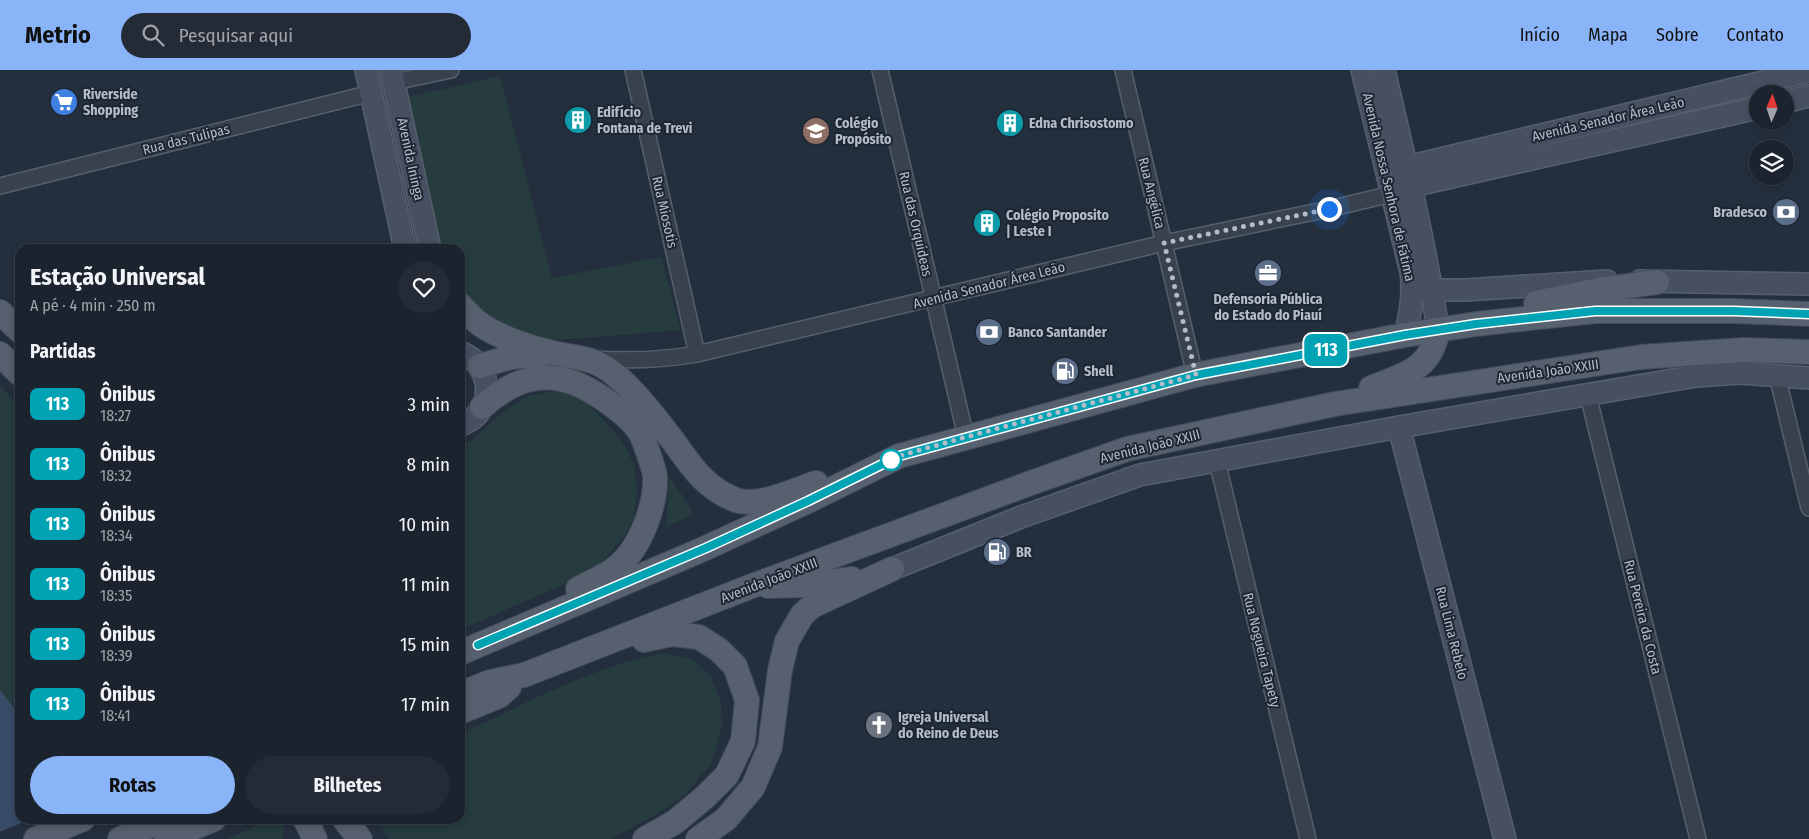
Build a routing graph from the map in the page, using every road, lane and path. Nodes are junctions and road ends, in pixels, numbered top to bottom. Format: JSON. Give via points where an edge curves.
{"nodes":[{"id":1,"x":366,"y":70,"type":"edge"},
{"id":2,"x":451,"y":70,"type":"edge"},
{"id":3,"x":633,"y":70,"type":"edge"},
{"id":4,"x":880,"y":70,"type":"edge"},
{"id":5,"x":1123,"y":70,"type":"edge"},
{"id":6,"x":1362,"y":70,"type":"edge"},
{"id":7,"x":1384,"y":70,"type":"edge"},
{"id":8,"x":1809,"y":71,"type":"edge"},
{"id":9,"x":392,"y":76,"type":"edge"},
{"id":10,"x":1770,"y":85,"type":"edge"},
{"id":11,"x":1749,"y":90,"type":"edge"},
{"id":12,"x":371,"y":92,"type":"junction"},
{"id":13,"x":1809,"y":96,"type":"edge"},
{"id":14,"x":1794,"y":100,"type":"edge"},
{"id":15,"x":1649,"y":109,"type":"junction"},
{"id":16,"x":1749,"y":110,"type":"edge"},
{"id":17,"x":1654,"y":131,"type":"junction"},
{"id":18,"x":1569,"y":140,"type":"junction"},
{"id":19,"x":1409,"y":177,"type":"junction"},
{"id":20,"x":0,"y":186,"type":"edge"},
{"id":21,"x":1391,"y":194,"type":"junction"},
{"id":22,"x":1164,"y":243,"type":"junction"},
{"id":23,"x":404,"y":244,"type":"edge"},
{"id":24,"x":429,"y":244,"type":"edge"},
{"id":25,"x":1657,"y":282,"type":"junction"},
{"id":26,"x":1809,"y":284,"type":"edge"},
{"id":27,"x":1432,"y":290,"type":"junction"},
{"id":28,"x":934,"y":299,"type":"junction"},
{"id":29,"x":465,"y":309,"type":"edge"},
{"id":30,"x":0,"y":312,"type":"edge"},
{"id":31,"x":1809,"y":314,"type":"edge"},
{"id":32,"x":1476,"y":324,"type":"junction"},
{"id":33,"x":15,"y":326,"type":"edge"},
{"id":34,"x":1438,"y":330,"type":"junction"},
{"id":35,"x":1405,"y":335,"type":"junction"},
{"id":36,"x":1809,"y":352,"type":"edge"},
{"id":37,"x":551,"y":353,"type":"junction"},
{"id":38,"x":0,"y":354,"type":"edge"},
{"id":39,"x":465,"y":354,"type":"edge"},
{"id":40,"x":697,"y":354,"type":"junction"},
{"id":41,"x":586,"y":358,"type":"junction"},
{"id":42,"x":480,"y":366,"type":"junction"},
{"id":43,"x":15,"y":369,"type":"edge"},
{"id":44,"x":1196,"y":375,"type":"junction"},
{"id":45,"x":1777,"y":375,"type":"junction"},
{"id":46,"x":1809,"y":378,"type":"edge"},
{"id":47,"x":1588,"y":395,"type":"junction"},
{"id":48,"x":1335,"y":404,"type":"junction"},
{"id":49,"x":482,"y":407,"type":"junction"},
{"id":50,"x":465,"y":422,"type":"edge"},
{"id":51,"x":1399,"y":427,"type":"junction"},
{"id":52,"x":966,"y":437,"type":"junction"},
{"id":53,"x":899,"y":456,"type":"junction"},
{"id":54,"x":1217,"y":461,"type":"junction"},
{"id":55,"x":1809,"y":508,"type":"edge"},
{"id":56,"x":892,"y":569,"type":"junction"},
{"id":57,"x":752,"y":586,"type":"junction"},
{"id":58,"x":469,"y":649,"type":"edge"},
{"id":59,"x":581,"y":653,"type":"junction"},
{"id":60,"x":494,"y":689,"type":"junction"},
{"id":61,"x":465,"y":693,"type":"edge"},
{"id":62,"x":465,"y":709,"type":"edge"},
{"id":63,"x":71,"y":824,"type":"edge"},
{"id":64,"x":154,"y":824,"type":"edge"},
{"id":65,"x":202,"y":824,"type":"edge"},
{"id":66,"x":308,"y":824,"type":"edge"},
{"id":67,"x":348,"y":824,"type":"edge"},
{"id":68,"x":36,"y":839,"type":"edge"},
{"id":69,"x":120,"y":839,"type":"edge"},
{"id":70,"x":167,"y":839,"type":"edge"},
{"id":71,"x":315,"y":839,"type":"edge"},
{"id":72,"x":360,"y":839,"type":"edge"},
{"id":73,"x":645,"y":839,"type":"edge"},
{"id":74,"x":698,"y":839,"type":"edge"},
{"id":75,"x":1308,"y":839,"type":"edge"},
{"id":76,"x":1504,"y":839,"type":"edge"},
{"id":77,"x":1698,"y":839,"type":"edge"}],
"edges":[{"from":1,"to":12,"type":"street","name":"Avenida Ininga"},
{"from":2,"to":9,"type":"street"},
{"from":3,"to":40,"type":"street","name":"Rua Miosotis"},
{"from":4,"to":28,"type":"street","name":"Rua das Orquídeas"},
{"from":5,"to":22,"type":"street","name":"Rua Angélica"},
{"from":6,"to":21,"type":"street","name":"Avenida Nossa Senhora de Fátima"},
{"from":7,"to":19,"type":"street","name":"Avenida Nossa Senhora de Fátima"},
{"from":8,"to":10,"type":"street","name":"Avenida Senador Área Leão"},
{"from":9,"to":24,"type":"street","name":"Avenida Ininga"},
{"from":11,"to":15,"type":"street","name":"Avenida Senador Área Leão"},
{"from":12,"to":20,"type":"street","name":"Rua das Tulipas"},
{"from":12,"to":23,"type":"street","name":"Avenida Ininga"},
{"from":13,"to":14,"type":"street"},
{"from":15,"to":17,"type":"street"},
{"from":15,"to":18,"type":"street","name":"Avenida Senador Área Leão"},
{"from":16,"to":17,"type":"street","name":"Avenida Senador Área Leão"},
{"from":17,"to":18,"type":"street","name":"Avenida Senador Área Leão"},
{"from":18,"to":19,"type":"street","name":"Avenida Senador Área Leão"},
{"from":19,"to":27,"type":"street","name":"Avenida Nossa Senhora de Fátima"},
{"from":21,"to":22,"type":"street","name":"Avenida Senador Área Leão"},
{"from":21,"to":35,"type":"street","name":"Avenida Nossa Senhora de Fátima","via":[[1413,290]]},
{"from":22,"to":28,"type":"street","name":"Avenida Senador Área Leão"},
{"from":22,"to":44,"type":"street","name":"Rua Angélica"},
{"from":25,"to":26,"type":"street"},
{"from":25,"to":27,"type":"street","via":[[1607,281]]},
{"from":25,"to":32,"type":"main road","via":[[1506,309]]},
{"from":27,"to":34,"type":"street","name":"Avenida Nossa Senhora de Fátima"},
{"from":28,"to":40,"type":"street","name":"Avenida Senador Área Leão"},
{"from":28,"to":52,"type":"street","name":"Rua das Orquídeas"},
{"from":29,"to":37,"type":"main road","via":[[493,332]]},
{"from":30,"to":33,"type":"main road"},
{"from":31,"to":32,"type":"main road","via":[[1595,311]]},
{"from":32,"to":34,"type":"main road"},
{"from":34,"to":35,"type":"main road"},
{"from":34,"to":48,"type":"main road","via":[[1424,363],[1408,374]]},
{"from":35,"to":44,"type":"main road"},
{"from":36,"to":48,"type":"main road","name":"Avenida João XXIII","via":[[1743,350],[1640,357]]},
{"from":37,"to":41,"type":"main road"},
{"from":37,"to":42,"type":"main road","via":[[511,357]]},
{"from":38,"to":43,"type":"main road"},
{"from":39,"to":42,"type":"street"},
{"from":40,"to":41,"type":"street","name":"Avenida Senador Área Leão","via":[[626,361]]},
{"from":41,"to":53,"type":"main road","via":[[612,372],[632,391],[694,471],[716,490],[738,500],[762,500]]},
{"from":42,"to":49,"type":"street","via":[[487,386]]},
{"from":44,"to":52,"type":"main road"},
{"from":45,"to":46,"type":"street","name":"Avenida João XXIII"},
{"from":45,"to":47,"type":"street","name":"Avenida João XXIII","via":[[1696,376]]},
{"from":45,"to":55,"type":"street"},
{"from":47,"to":51,"type":"street","name":"Avenida João XXIII"},
{"from":47,"to":77,"type":"street","name":"Rua Pereira da Costa"},
{"from":48,"to":57,"type":"main road","name":"Avenida João XXIII","via":[[1127,449]]},
{"from":49,"to":50,"type":"street","via":[[475,417]]},
{"from":49,"to":58,"type":"main road","via":[[517,383],[540,376],[590,389],[622,412],[641,434],[655,476],[650,513],[640,539],[618,566]]},
{"from":51,"to":54,"type":"street","name":"Avenida João XXIII"},
{"from":51,"to":76,"type":"street","name":"Rua Lima Rebelo"},
{"from":52,"to":53,"type":"main road"},
{"from":53,"to":58,"type":"main road","via":[[706,548]]},
{"from":54,"to":56,"type":"street","name":"Avenida João XXIII","via":[[1140,475],[1021,517]]},
{"from":54,"to":75,"type":"street","name":"Rua Nogueira Tapety"},
{"from":56,"to":57,"type":"main road","via":[[809,585]]},
{"from":56,"to":74,"type":"main road","via":[[812,606],[802,615],[787,641],[770,747],[753,787],[726,819]]},
{"from":57,"to":59,"type":"main road","name":"Avenida João XXIII"},
{"from":59,"to":60,"type":"main road","name":"Avenida João XXIII"},
{"from":59,"to":73,"type":"main road","via":[[672,634],[699,637],[736,666],[747,700],[744,741],[727,775],[675,822]]},
{"from":60,"to":61,"type":"main road"},
{"from":60,"to":62,"type":"main road"},
{"from":63,"to":68,"type":"main road"},
{"from":64,"to":69,"type":"main road"},
{"from":65,"to":70,"type":"main road"},
{"from":66,"to":71,"type":"main road"},
{"from":67,"to":72,"type":"main road"}]}
